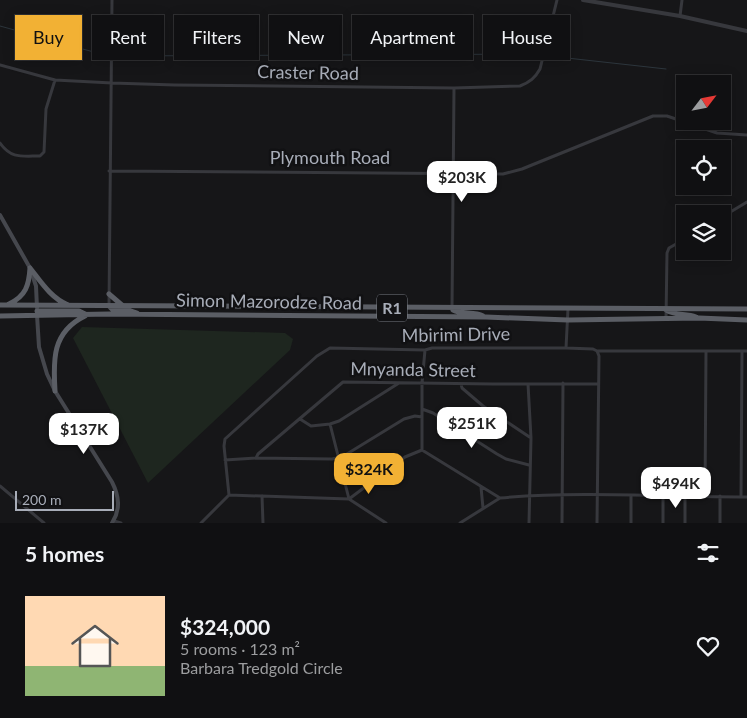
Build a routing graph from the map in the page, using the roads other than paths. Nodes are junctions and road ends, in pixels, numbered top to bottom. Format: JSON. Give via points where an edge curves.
{"nodes":[{"id":1,"x":112,"y":0,"type":"edge"},
{"id":2,"x":557,"y":0,"type":"edge"},
{"id":3,"x":583,"y":0,"type":"edge"},
{"id":4,"x":682,"y":0,"type":"edge"},
{"id":5,"x":680,"y":16,"type":"junction"},
{"id":6,"x":747,"y":31,"type":"edge"},
{"id":7,"x":0,"y":65,"type":"edge"},
{"id":8,"x":55,"y":80,"type":"junction"},
{"id":9,"x":112,"y":83,"type":"junction"},
{"id":10,"x":454,"y":88,"type":"junction"},
{"id":11,"x":747,"y":135,"type":"edge"},
{"id":12,"x":0,"y":143,"type":"edge"},
{"id":13,"x":109,"y":171,"type":"junction"},
{"id":14,"x":452,"y":173,"type":"junction"},
{"id":15,"x":747,"y":202,"type":"edge"},
{"id":16,"x":731,"y":212,"type":"edge"},
{"id":17,"x":0,"y":215,"type":"edge"},
{"id":18,"x":676,"y":244,"type":"edge"},
{"id":19,"x":30,"y":268,"type":"junction"},
{"id":20,"x":109,"y":294,"type":"junction"},
{"id":21,"x":7,"y":305,"type":"junction"},
{"id":22,"x":0,"y":306,"type":"edge"},
{"id":23,"x":109,"y":306,"type":"junction"},
{"id":24,"x":123,"y":306,"type":"junction"},
{"id":25,"x":74,"y":307,"type":"junction"},
{"id":26,"x":452,"y":309,"type":"junction"},
{"id":27,"x":568,"y":309,"type":"junction"},
{"id":28,"x":747,"y":309,"type":"edge"},
{"id":29,"x":666,"y":310,"type":"junction"},
{"id":30,"x":37,"y":311,"type":"junction"},
{"id":31,"x":109,"y":314,"type":"junction"},
{"id":32,"x":88,"y":315,"type":"junction"},
{"id":33,"x":140,"y":315,"type":"junction"},
{"id":34,"x":0,"y":316,"type":"edge"},
{"id":35,"x":452,"y":317,"type":"junction"},
{"id":36,"x":486,"y":317,"type":"junction"},
{"id":37,"x":699,"y":318,"type":"junction"},
{"id":38,"x":568,"y":320,"type":"junction"},
{"id":39,"x":666,"y":320,"type":"junction"},
{"id":40,"x":747,"y":320,"type":"edge"},
{"id":41,"x":566,"y":348,"type":"junction"},
{"id":42,"x":425,"y":350,"type":"junction"},
{"id":43,"x":597,"y":351,"type":"junction"},
{"id":44,"x":706,"y":351,"type":"junction"},
{"id":45,"x":745,"y":351,"type":"edge"},
{"id":46,"x":400,"y":382,"type":"junction"},
{"id":47,"x":422,"y":383,"type":"junction"},
{"id":48,"x":461,"y":384,"type":"junction"},
{"id":49,"x":528,"y":384,"type":"junction"},
{"id":50,"x":563,"y":384,"type":"junction"},
{"id":51,"x":598,"y":384,"type":"junction"},
{"id":52,"x":55,"y":392,"type":"junction"},
{"id":53,"x":422,"y":409,"type":"junction"},
{"id":54,"x":422,"y":418,"type":"junction"},
{"id":55,"x":300,"y":419,"type":"junction"},
{"id":56,"x":330,"y":424,"type":"junction"},
{"id":57,"x":531,"y":438,"type":"junction"},
{"id":58,"x":422,"y":450,"type":"junction"},
{"id":59,"x":256,"y":458,"type":"junction"},
{"id":60,"x":339,"y":458,"type":"junction"},
{"id":61,"x":225,"y":460,"type":"junction"},
{"id":62,"x":530,"y":465,"type":"junction"},
{"id":63,"x":0,"y":486,"type":"edge"},
{"id":64,"x":481,"y":487,"type":"junction"},
{"id":65,"x":229,"y":495,"type":"junction"},
{"id":66,"x":598,"y":495,"type":"junction"},
{"id":67,"x":663,"y":495,"type":"junction"},
{"id":68,"x":686,"y":495,"type":"junction"},
{"id":69,"x":262,"y":496,"type":"junction"},
{"id":70,"x":529,"y":496,"type":"junction"},
{"id":71,"x":562,"y":496,"type":"junction"},
{"id":72,"x":631,"y":496,"type":"junction"},
{"id":73,"x":705,"y":496,"type":"junction"},
{"id":74,"x":720,"y":496,"type":"junction"},
{"id":75,"x":741,"y":497,"type":"junction"},
{"id":76,"x":747,"y":497,"type":"edge"},
{"id":77,"x":500,"y":498,"type":"junction"},
{"id":78,"x":349,"y":499,"type":"junction"},
{"id":79,"x":483,"y":508,"type":"junction"},
{"id":80,"x":113,"y":522,"type":"edge"},
{"id":81,"x":44,"y":523,"type":"edge"},
{"id":82,"x":121,"y":523,"type":"edge"},
{"id":83,"x":200,"y":523,"type":"edge"},
{"id":84,"x":263,"y":523,"type":"edge"},
{"id":85,"x":386,"y":523,"type":"edge"},
{"id":86,"x":460,"y":523,"type":"edge"},
{"id":87,"x":529,"y":523,"type":"edge"},
{"id":88,"x":562,"y":523,"type":"edge"},
{"id":89,"x":597,"y":523,"type":"edge"},
{"id":90,"x":631,"y":523,"type":"edge"},
{"id":91,"x":663,"y":523,"type":"edge"},
{"id":92,"x":685,"y":523,"type":"edge"},
{"id":93,"x":720,"y":523,"type":"edge"}],
"edges":[{"from":1,"to":9,"type":"street"},
{"from":2,"to":10,"type":"street","name":"Craster Road","via":[[540,69],[529,82],[520,86]]},
{"from":3,"to":5,"type":"street"},
{"from":4,"to":5,"type":"street"},
{"from":5,"to":6,"type":"street"},
{"from":7,"to":8,"type":"street","name":"Craster Road"},
{"from":8,"to":9,"type":"street","name":"Craster Road"},
{"from":8,"to":12,"type":"street","via":[[46,109],[43,154],[16,156]]},
{"from":9,"to":10,"type":"street","name":"Craster Road"},
{"from":9,"to":13,"type":"street"},
{"from":10,"to":14,"type":"street"},
{"from":11,"to":14,"type":"street","name":"Plymouth Road","via":[[721,134],[666,116],[653,116],[511,173]]},
{"from":13,"to":14,"type":"street","name":"Plymouth Road"},
{"from":13,"to":20,"type":"street"},
{"from":14,"to":26,"type":"street"},
{"from":15,"to":16,"type":"street"},
{"from":17,"to":19,"type":"main road"},
{"from":18,"to":29,"type":"street","via":[[667,253]]},
{"from":19,"to":21,"type":"highway","via":[[25,293]]},
{"from":19,"to":25,"type":"highway","via":[[56,299]]},
{"from":19,"to":30,"type":"main road","via":[[36,286]]},
{"from":20,"to":23,"type":"street"},
{"from":20,"to":24,"type":"highway"},
{"from":21,"to":22,"type":"highway","name":"Simon Mazorodze Road","number":"R1"},
{"from":21,"to":30,"type":"highway","name":"Simon Mazorodze Road","number":"R1"},
{"from":23,"to":24,"type":"highway","name":"Simon Mazorodze Road","number":"R1"},
{"from":23,"to":25,"type":"highway","name":"Simon Mazorodze Road","number":"R1"},
{"from":23,"to":31,"type":"street"},
{"from":23,"to":33,"type":"highway","via":[[113,310],[128,310]]},
{"from":24,"to":26,"type":"highway","name":"Simon Mazorodze Road","number":"R1"},
{"from":25,"to":30,"type":"highway","name":"Simon Mazorodze Road","number":"R1"},
{"from":26,"to":27,"type":"highway","name":"Simon Mazorodze Road","number":"R1"},
{"from":26,"to":35,"type":"street"},
{"from":26,"to":36,"type":"highway"},
{"from":27,"to":29,"type":"highway","name":"Simon Mazorodze Road","number":"R1"},
{"from":27,"to":38,"type":"street"},
{"from":28,"to":29,"type":"highway","name":"Simon Mazorodze Road","number":"R1"},
{"from":29,"to":37,"type":"highway"},
{"from":29,"to":39,"type":"street"},
{"from":30,"to":32,"type":"highway","name":"Simon Mazorodze Road","number":"R1"},
{"from":30,"to":34,"type":"highway","name":"Simon Mazorodze Road","number":"R1"},
{"from":30,"to":52,"type":"main road","via":[[40,355]]},
{"from":31,"to":32,"type":"highway","name":"Simon Mazorodze Road","number":"R1"},
{"from":31,"to":33,"type":"highway","name":"Simon Mazorodze Road","number":"R1"},
{"from":32,"to":52,"type":"highway","via":[[72,324],[60,339],[54,364]]},
{"from":33,"to":35,"type":"highway","name":"Simon Mazorodze Road","number":"R1"},
{"from":35,"to":36,"type":"highway","name":"Simon Mazorodze Road","number":"R1"},
{"from":36,"to":38,"type":"highway","name":"Simon Mazorodze Road","number":"R1"},
{"from":37,"to":39,"type":"highway","name":"Simon Mazorodze Road","number":"R1"},
{"from":37,"to":40,"type":"highway","name":"Simon Mazorodze Road","number":"R1"},
{"from":38,"to":39,"type":"highway","name":"Simon Mazorodze Road","number":"R1"},
{"from":38,"to":41,"type":"street"},
{"from":41,"to":42,"type":"street","name":"Mbirimi Drive"},
{"from":41,"to":43,"type":"street","name":"Mbirimi Drive"},
{"from":42,"to":47,"type":"street"},
{"from":42,"to":61,"type":"street","name":"Mbirimi Drive","via":[[325,350],[226,439]]},
{"from":43,"to":44,"type":"street","name":"Mbirimi Drive"},
{"from":43,"to":51,"type":"street"},
{"from":44,"to":45,"type":"street","name":"Mbirimi Drive"},
{"from":44,"to":73,"type":"street"},
{"from":45,"to":75,"type":"street"},
{"from":46,"to":47,"type":"street","name":"Mnyanda Street"},
{"from":46,"to":55,"type":"street","name":"Mnyanda Street","via":[[342,382]]},
{"from":46,"to":56,"type":"street"},
{"from":47,"to":48,"type":"street","name":"Mnyanda Street"},
{"from":47,"to":53,"type":"street"},
{"from":48,"to":49,"type":"street","name":"Mnyanda Street"},
{"from":48,"to":57,"type":"street","via":[[482,406]]},
{"from":49,"to":50,"type":"street","name":"Mnyanda Street"},
{"from":49,"to":57,"type":"street"},
{"from":50,"to":51,"type":"street","name":"Mnyanda Street"},
{"from":50,"to":71,"type":"street"},
{"from":51,"to":66,"type":"street"},
{"from":52,"to":80,"type":"main road","via":[[115,488],[118,503]]},
{"from":53,"to":54,"type":"street"},
{"from":53,"to":62,"type":"street","via":[[506,459]]},
{"from":54,"to":58,"type":"street"},
{"from":54,"to":60,"type":"street","via":[[415,416],[404,420]]},
{"from":55,"to":56,"type":"street","via":[[311,426]]},
{"from":55,"to":59,"type":"street","name":"Mnyanda Street"},
{"from":56,"to":60,"type":"street"},
{"from":57,"to":62,"type":"street"},
{"from":58,"to":64,"type":"street"},
{"from":58,"to":78,"type":"street","via":[[405,457]]},
{"from":59,"to":60,"type":"street"},
{"from":59,"to":61,"type":"street"},
{"from":60,"to":78,"type":"street"},
{"from":61,"to":65,"type":"street","name":"Mbirimi Drive"},
{"from":62,"to":70,"type":"street"},
{"from":63,"to":81,"type":"street"},
{"from":64,"to":77,"type":"street"},
{"from":64,"to":79,"type":"street"},
{"from":65,"to":69,"type":"street"},
{"from":65,"to":83,"type":"street"},
{"from":66,"to":71,"type":"street"},
{"from":66,"to":72,"type":"street"},
{"from":66,"to":89,"type":"street"},
{"from":67,"to":68,"type":"street"},
{"from":67,"to":72,"type":"street"},
{"from":67,"to":91,"type":"street"},
{"from":68,"to":73,"type":"street"},
{"from":68,"to":92,"type":"street"},
{"from":69,"to":78,"type":"street"},
{"from":69,"to":84,"type":"street"},
{"from":70,"to":71,"type":"street"},
{"from":70,"to":77,"type":"street"},
{"from":70,"to":87,"type":"street"},
{"from":71,"to":88,"type":"street"},
{"from":72,"to":90,"type":"street"},
{"from":73,"to":74,"type":"street"},
{"from":74,"to":75,"type":"street"},
{"from":74,"to":93,"type":"street"},
{"from":75,"to":76,"type":"street"},
{"from":77,"to":79,"type":"street"},
{"from":78,"to":85,"type":"street"},
{"from":79,"to":86,"type":"street"},
{"from":80,"to":82,"type":"street"}]}
